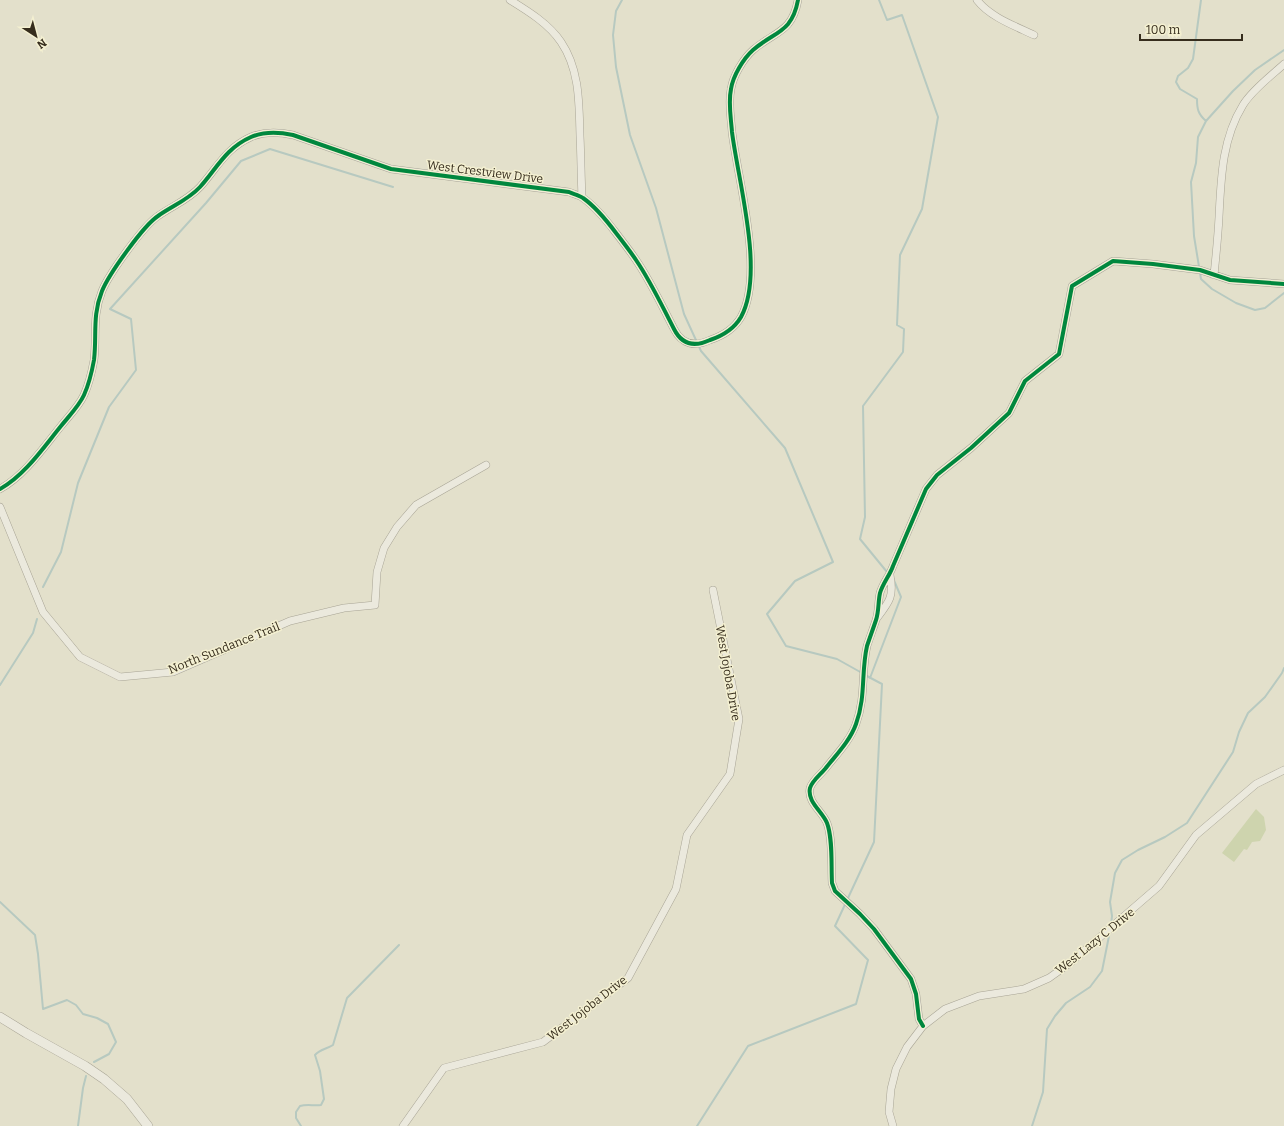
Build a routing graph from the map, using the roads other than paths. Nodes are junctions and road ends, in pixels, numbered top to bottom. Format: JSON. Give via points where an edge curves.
{"nodes":[{"id":1,"x":510,"y":0,"type":"edge"},
{"id":2,"x":798,"y":0,"type":"edge"},
{"id":3,"x":977,"y":0,"type":"edge"},
{"id":4,"x":1034,"y":35,"type":"dead end"},
{"id":5,"x":1284,"y":64,"type":"edge"},
{"id":6,"x":582,"y":197,"type":"junction"},
{"id":7,"x":1214,"y":275,"type":"junction"},
{"id":8,"x":1284,"y":284,"type":"edge"},
{"id":9,"x":486,"y":465,"type":"dead end"},
{"id":10,"x":0,"y":489,"type":"edge"},
{"id":11,"x":0,"y":507,"type":"edge"},
{"id":12,"x":890,"y":575,"type":"junction"},
{"id":13,"x":713,"y":590,"type":"dead end"},
{"id":14,"x":876,"y":619,"type":"junction"},
{"id":15,"x":1284,"y":770,"type":"edge"},
{"id":16,"x":0,"y":1017,"type":"edge"},
{"id":17,"x":923,"y":1026,"type":"junction"},
{"id":18,"x":148,"y":1126,"type":"edge"},
{"id":19,"x":403,"y":1126,"type":"edge"},
{"id":20,"x":893,"y":1126,"type":"edge"}],
"edges":[{"from":1,"to":6,"type":"street","via":[[528,11],[552,32],[569,57],[579,96]]},
{"from":2,"to":6,"type":"street","name":"West Crestview Drive","via":[[795,14],[788,25],[753,50],[736,74],[731,89],[732,133],[747,220],[751,261],[748,302],[734,327],[721,336],[703,343],[691,344],[684,341],[677,334],[637,260],[606,220]]},
{"from":3,"to":4,"type":"street","via":[[990,12]]},
{"from":5,"to":7,"type":"street","via":[[1243,104],[1230,130],[1220,186]]},
{"from":6,"to":10,"type":"street","name":"West Crestview Drive","via":[[569,192],[391,170],[293,134],[279,132],[252,136],[225,155],[186,199],[157,217],[142,232],[109,278],[95,312],[94,360],[84,396],[30,463],[10,483]]},
{"from":7,"to":8,"type":"street","via":[[1230,280]]},
{"from":7,"to":12,"type":"street","via":[[1200,270],[1112,261],[1072,286],[1059,354],[1025,381],[1009,413],[937,475],[926,489]]},
{"from":9,"to":11,"type":"street","name":"North Sundance Trail","via":[[416,505],[397,527],[384,548],[376,572],[375,605],[344,608],[290,621],[173,672],[120,677],[80,657],[43,612]]},
{"from":12,"to":14,"type":"street","via":[[880,593]]},
{"from":12,"to":14,"type":"street","via":[[892,592]]},
{"from":13,"to":19,"type":"street","name":"West Jojoba Drive","via":[[739,719],[730,774],[687,835],[676,889],[628,978],[543,1042],[444,1068]]},
{"from":14,"to":17,"type":"street","via":[[867,646],[862,709],[843,746],[814,781],[810,794],[829,829],[832,883],[835,891],[874,929],[911,979],[919,1019]]},
{"from":15,"to":17,"type":"street","name":"West Lazy C Drive","via":[[1256,784],[1196,835],[1159,886],[1049,978],[1024,989],[979,996],[945,1009]]},
{"from":16,"to":18,"type":"street","via":[[104,1079],[126,1099]]},
{"from":17,"to":20,"type":"street","name":"West Lazy C Drive","via":[[907,1047],[890,1089],[889,1112]]}]}
